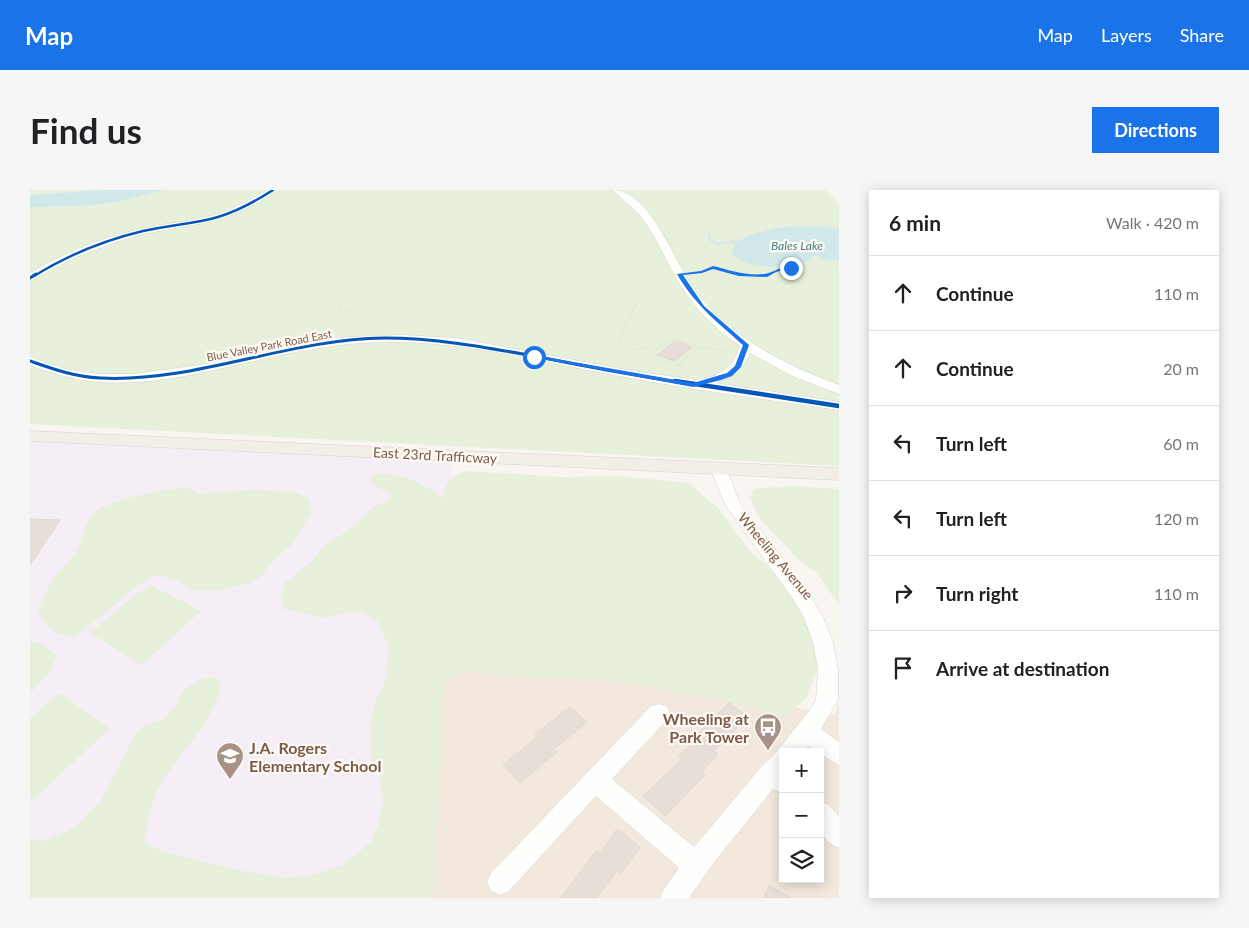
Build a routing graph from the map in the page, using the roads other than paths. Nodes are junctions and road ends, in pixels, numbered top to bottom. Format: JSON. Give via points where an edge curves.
{"nodes":[{"id":1,"x":272,"y":190,"type":"edge"},
{"id":2,"x":616,"y":190,"type":"edge"},
{"id":3,"x":30,"y":278,"type":"edge"},
{"id":4,"x":746,"y":348,"type":"junction"},
{"id":5,"x":30,"y":360,"type":"edge"},
{"id":6,"x":696,"y":385,"type":"junction"},
{"id":7,"x":839,"y":390,"type":"edge"},
{"id":8,"x":839,"y":406,"type":"edge"},
{"id":9,"x":30,"y":436,"type":"edge"},
{"id":10,"x":718,"y":468,"type":"junction"},
{"id":11,"x":839,"y":474,"type":"edge"},
{"id":12,"x":836,"y":649,"type":"edge"},
{"id":13,"x":659,"y":713,"type":"dead end"},
{"id":14,"x":806,"y":731,"type":"junction"},
{"id":15,"x":792,"y":748,"type":"edge"},
{"id":16,"x":839,"y":755,"type":"edge"},
{"id":17,"x":779,"y":772,"type":"edge"},
{"id":18,"x":595,"y":780,"type":"junction"},
{"id":19,"x":824,"y":818,"type":"edge"},
{"id":20,"x":839,"y":836,"type":"edge"},
{"id":21,"x":696,"y":866,"type":"junction"},
{"id":22,"x":500,"y":882,"type":"dead end"},
{"id":23,"x":673,"y":898,"type":"edge"}],
"edges":[{"from":1,"to":3,"type":"street","via":[[248,205],[218,217],[143,231],[88,248],[57,261]]},
{"from":2,"to":4,"type":"street","via":[[644,213],[702,307]]},
{"from":4,"to":6,"type":"street","via":[[738,367],[729,374]]},
{"from":4,"to":7,"type":"street"},
{"from":5,"to":6,"type":"street","name":"Blue Valley Park Road East","via":[[68,373],[133,378],[174,374],[314,344],[389,338],[423,339],[456,342]]},
{"from":6,"to":8,"type":"street","name":"Blue Valley Park Road East"},
{"from":9,"to":10,"type":"main road","name":"East 23rd Trafficway"},
{"from":10,"to":11,"type":"main road","name":"East 23rd Trafficway"},
{"from":10,"to":12,"type":"street","name":"Wheeling Avenue","via":[[734,507],[818,605]]},
{"from":12,"to":14,"type":"street","name":"Wheeling Avenue","via":[[834,676],[826,700]]},
{"from":13,"to":18,"type":"street"},
{"from":14,"to":15,"type":"street","name":"Wheeling Avenue"},
{"from":14,"to":16,"type":"street"},
{"from":17,"to":21,"type":"street"},
{"from":18,"to":21,"type":"street"},
{"from":18,"to":22,"type":"street"},
{"from":19,"to":20,"type":"street"},
{"from":21,"to":23,"type":"street"}]}
